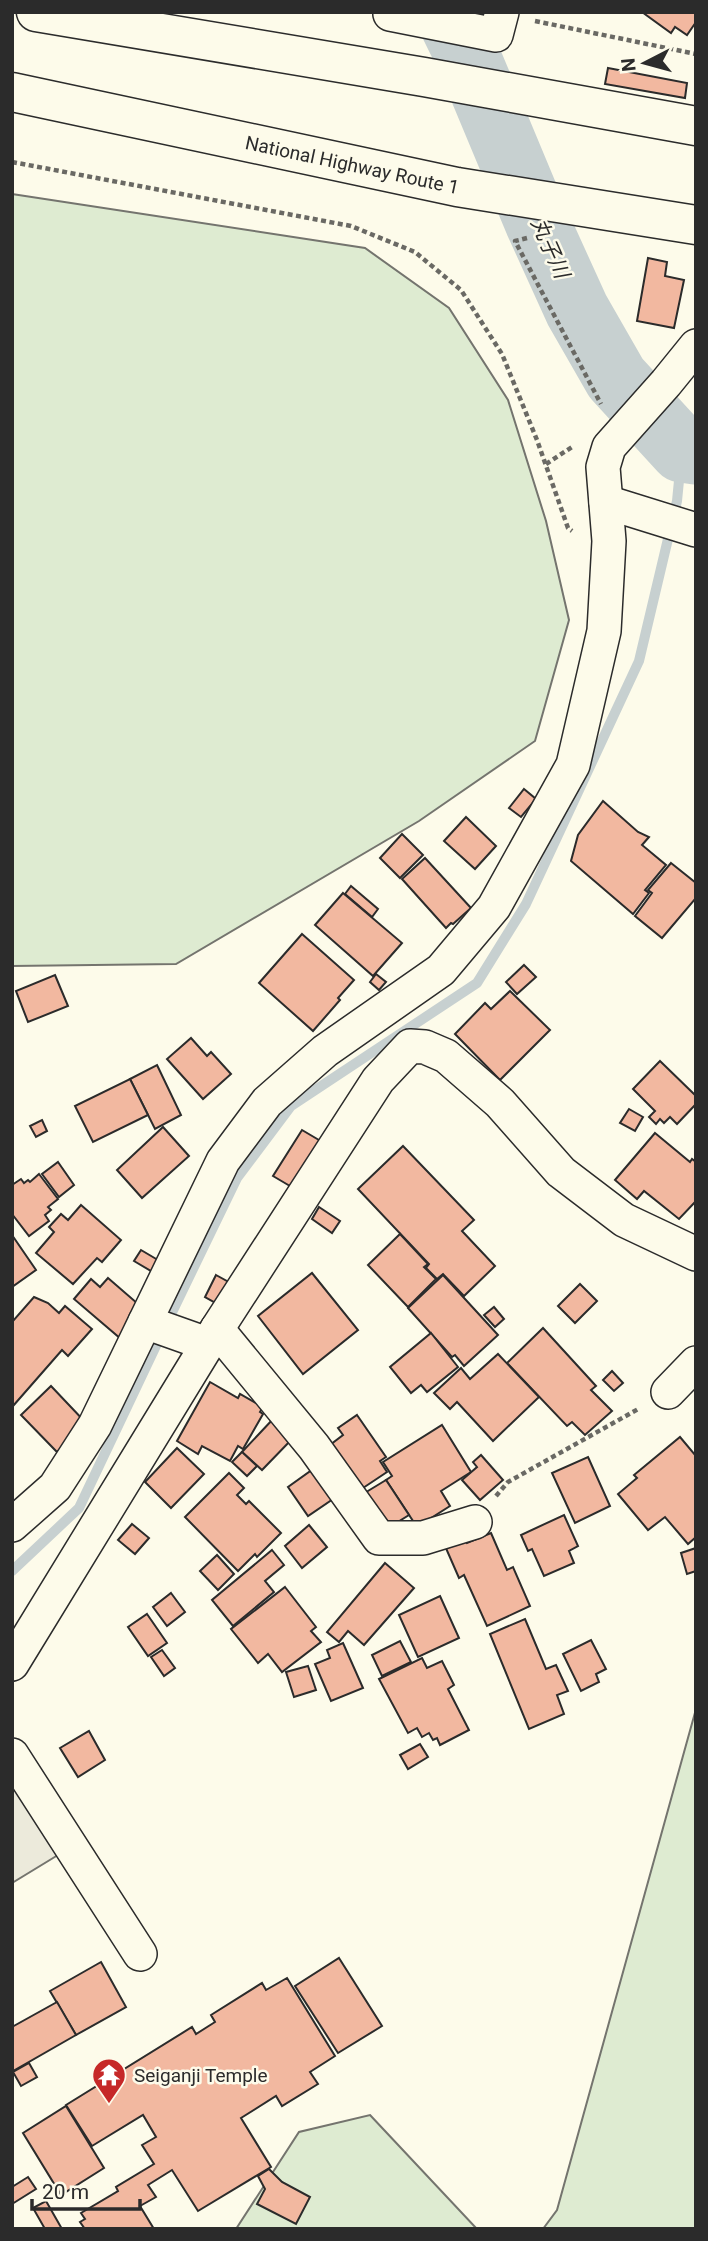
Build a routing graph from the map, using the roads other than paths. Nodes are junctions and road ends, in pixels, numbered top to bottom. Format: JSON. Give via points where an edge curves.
{"nodes":[{"id":1,"x":36,"y":12,"type":"edge"},
{"id":2,"x":390,"y":14,"type":"dead end"},
{"id":3,"x":500,"y":20,"type":"edge"},
{"id":4,"x":12,"y":92,"type":"edge"},
{"id":5,"x":696,"y":126,"type":"edge"},
{"id":6,"x":696,"y":225,"type":"edge"},
{"id":7,"x":696,"y":346,"type":"edge"},
{"id":8,"x":606,"y":502,"type":"junction"},
{"id":9,"x":696,"y":530,"type":"edge"},
{"id":10,"x":401,"y":998,"type":"junction"},
{"id":11,"x":410,"y":1046,"type":"junction"},
{"id":12,"x":696,"y":1254,"type":"edge"},
{"id":13,"x":145,"y":1322,"type":"junction"},
{"id":14,"x":212,"y":1337,"type":"junction"},
{"id":15,"x":696,"y":1363,"type":"edge"},
{"id":16,"x":668,"y":1392,"type":"road end"},
{"id":17,"x":475,"y":1522,"type":"road end"},
{"id":18,"x":12,"y":1525,"type":"edge"},
{"id":19,"x":12,"y":1664,"type":"edge"},
{"id":20,"x":12,"y":1755,"type":"edge"},
{"id":21,"x":140,"y":1954,"type":"dead end"}],
"edges":[{"from":1,"to":5,"type":"highway"},
{"from":2,"to":3,"type":"street"},
{"from":4,"to":6,"type":"highway","name":"National Highway Route 1","via":[[457,187]]},
{"from":7,"to":8,"type":"street","via":[[609,447],[603,467]]},
{"from":8,"to":9,"type":"street"},
{"from":8,"to":10,"type":"street","via":[[609,541],[604,631],[573,765],[494,907],[441,970]]},
{"from":10,"to":11,"type":"street"},
{"from":10,"to":13,"type":"street","via":[[325,1051],[267,1102],[223,1161]]},
{"from":11,"to":12,"type":"street","via":[[446,1056],[500,1103],[561,1172],[624,1220]]},
{"from":11,"to":14,"type":"street","via":[[378,1080]]},
{"from":13,"to":14,"type":"street"},
{"from":13,"to":18,"type":"street","via":[[95,1425],[55,1487]]},
{"from":14,"to":17,"type":"street","via":[[314,1447],[379,1538],[423,1538]]},
{"from":14,"to":19,"type":"street"},
{"from":15,"to":16,"type":"street"},
{"from":20,"to":21,"type":"street"}]}
